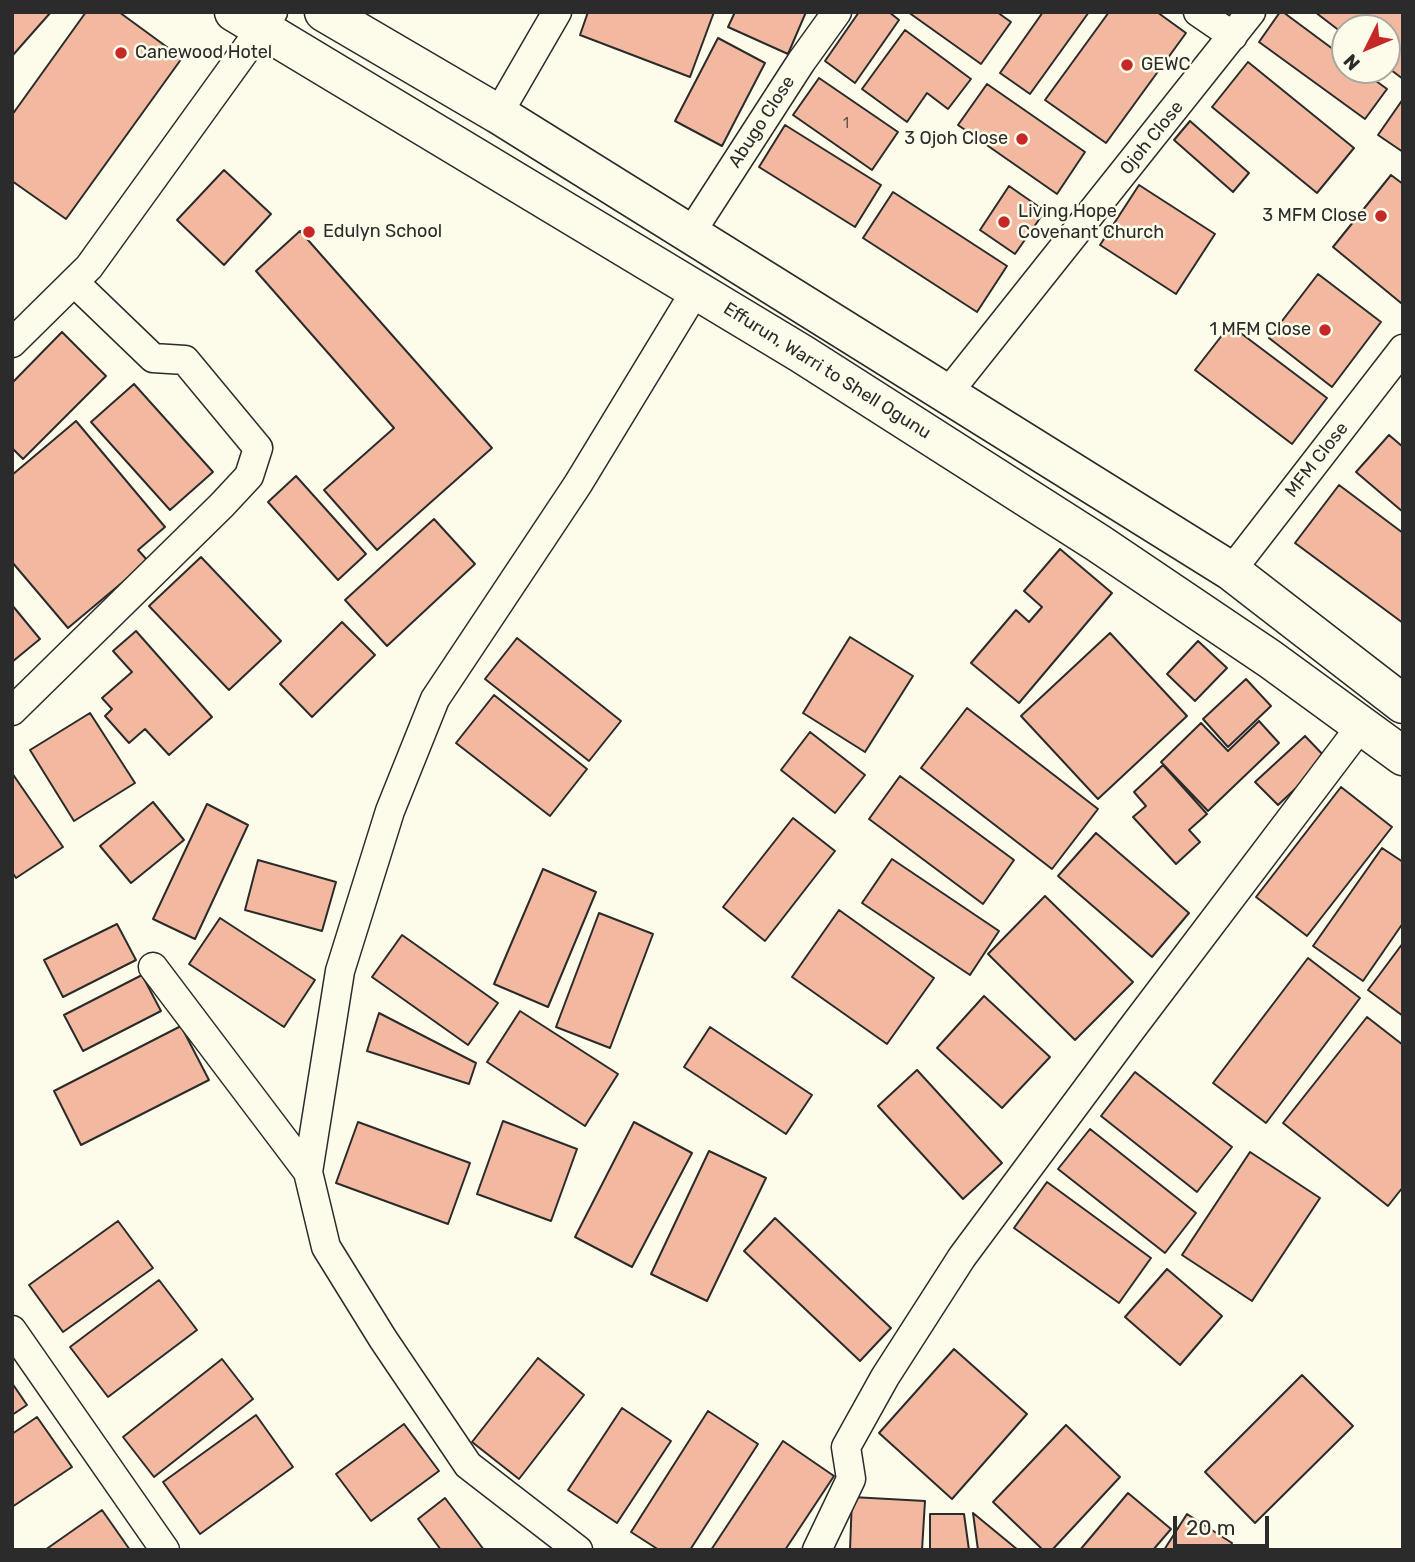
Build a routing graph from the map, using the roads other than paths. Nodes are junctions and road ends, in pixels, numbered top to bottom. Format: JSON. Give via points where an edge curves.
{"nodes":[{"id":1,"x":324,"y":12,"type":"edge"},
{"id":2,"x":557,"y":12,"type":"edge"},
{"id":3,"x":836,"y":12,"type":"edge"},
{"id":4,"x":1198,"y":12,"type":"edge"},
{"id":5,"x":1251,"y":12,"type":"edge"},
{"id":6,"x":256,"y":18,"type":"edge"},
{"id":7,"x":1233,"y":36,"type":"junction"},
{"id":8,"x":498,"y":114,"type":"junction"},
{"id":9,"x":690,"y":234,"type":"junction"},
{"id":10,"x":74,"y":282,"type":"junction"},
{"id":11,"x":696,"y":290,"type":"junction"},
{"id":12,"x":12,"y":343,"type":"edge"},
{"id":13,"x":1403,"y":349,"type":"edge"},
{"id":14,"x":947,"y":394,"type":"junction"},
{"id":15,"x":1231,"y":570,"type":"junction"},
{"id":16,"x":1403,"y":704,"type":"edge"},
{"id":17,"x":12,"y":711,"type":"edge"},
{"id":18,"x":1361,"y":726,"type":"junction"},
{"id":19,"x":1403,"y":756,"type":"edge"},
{"id":20,"x":153,"y":967,"type":"dead end"},
{"id":21,"x":307,"y":1172,"type":"junction"},
{"id":22,"x":12,"y":1330,"type":"edge"},
{"id":23,"x":165,"y":1550,"type":"edge"},
{"id":24,"x":578,"y":1550,"type":"edge"},
{"id":25,"x":817,"y":1550,"type":"edge"}],
"edges":[{"from":1,"to":8,"type":"main road"},
{"from":2,"to":8,"type":"street"},
{"from":3,"to":9,"type":"street","name":"Abugo Close"},
{"from":4,"to":7,"type":"street"},
{"from":5,"to":7,"type":"street","name":"Ojoh Close"},
{"from":6,"to":10,"type":"street","via":[[89,267]]},
{"from":6,"to":11,"type":"main road","name":"Effurun, Warri to Shell Ogunu"},
{"from":7,"to":14,"type":"street","name":"Ojoh Close"},
{"from":8,"to":9,"type":"main road"},
{"from":9,"to":14,"type":"main road"},
{"from":10,"to":12,"type":"street"},
{"from":10,"to":17,"type":"street","via":[[153,358],[185,360],[258,448],[249,476],[222,505]]},
{"from":11,"to":18,"type":"main road","name":"Effurun, Warri to Shell Ogunu","via":[[1098,543]]},
{"from":11,"to":21,"type":"street","via":[[578,484],[435,699],[390,811],[340,971]]},
{"from":13,"to":15,"type":"street","name":"MFM Close"},
{"from":14,"to":15,"type":"main road"},
{"from":15,"to":16,"type":"main road"},
{"from":18,"to":19,"type":"main road","name":"Effurun, Warri to Shell Ogunu"},
{"from":18,"to":25,"type":"street","via":[[961,1257],[846,1447],[851,1479]]},
{"from":20,"to":21,"type":"street"},
{"from":21,"to":24,"type":"street","via":[[326,1247],[468,1465]]},
{"from":22,"to":23,"type":"street"}]}
